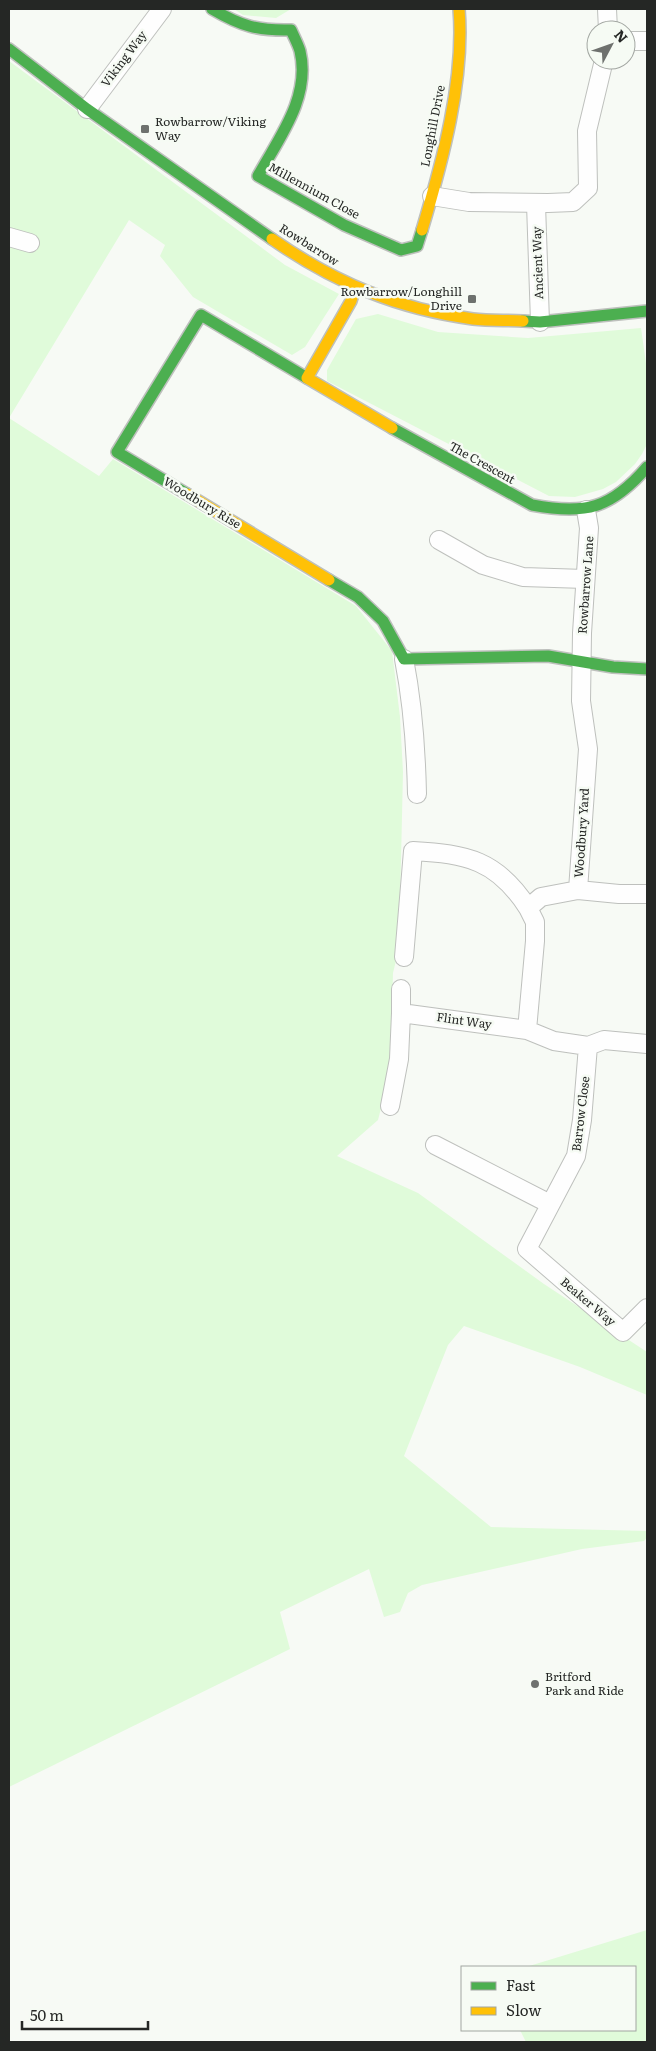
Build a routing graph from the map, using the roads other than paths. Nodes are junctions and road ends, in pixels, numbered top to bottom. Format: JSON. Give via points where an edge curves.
{"nodes":[{"id":1,"x":162,"y":9,"type":"edge"},
{"id":2,"x":212,"y":9,"type":"edge"},
{"id":3,"x":459,"y":9,"type":"edge"},
{"id":4,"x":9,"y":49,"type":"edge"},
{"id":5,"x":602,"y":70,"type":"edge"},
{"id":6,"x":87,"y":109,"type":"junction"},
{"id":7,"x":432,"y":196,"type":"junction"},
{"id":8,"x":536,"y":204,"type":"junction"},
{"id":9,"x":9,"y":237,"type":"edge"},
{"id":10,"x":30,"y":243,"type":"dead end"},
{"id":11,"x":417,"y":246,"type":"joint"},
{"id":12,"x":355,"y":288,"type":"junction"},
{"id":13,"x":647,"y":311,"type":"edge"},
{"id":14,"x":201,"y":316,"type":"joint"},
{"id":15,"x":540,"y":322,"type":"junction"},
{"id":16,"x":307,"y":378,"type":"junction"},
{"id":17,"x":647,"y":467,"type":"edge"},
{"id":18,"x":586,"y":510,"type":"junction"},
{"id":19,"x":439,"y":540,"type":"dead end"},
{"id":20,"x":585,"y":579,"type":"junction"},
{"id":21,"x":404,"y":659,"type":"junction"},
{"id":22,"x":582,"y":660,"type":"junction"},
{"id":23,"x":647,"y":669,"type":"edge"},
{"id":24,"x":417,"y":794,"type":"dead end"},
{"id":25,"x":578,"y":890,"type":"junction"},
{"id":26,"x":647,"y":894,"type":"edge"},
{"id":27,"x":528,"y":908,"type":"junction"},
{"id":28,"x":404,"y":957,"type":"dead end"},
{"id":29,"x":401,"y":989,"type":"dead end"},
{"id":30,"x":401,"y":1013,"type":"junction"},
{"id":31,"x":528,"y":1030,"type":"junction"},
{"id":32,"x":647,"y":1044,"type":"edge"},
{"id":33,"x":588,"y":1046,"type":"junction"},
{"id":34,"x":390,"y":1106,"type":"dead end"},
{"id":35,"x":435,"y":1145,"type":"dead end"},
{"id":36,"x":550,"y":1204,"type":"junction"},
{"id":37,"x":527,"y":1249,"type":"joint"},
{"id":38,"x":647,"y":1308,"type":"edge"}],
"edges":[{"from":1,"to":6,"type":"street","name":"Viking Way"},
{"from":2,"to":11,"type":"street","name":"Millennium Close","via":[[237,25],[261,31],[291,30],[300,45],[304,69],[300,98],[258,176],[344,225],[401,250]]},
{"from":3,"to":7,"type":"street","name":"Longhill Drive","via":[[461,26],[454,95]]},
{"from":4,"to":6,"type":"street","name":"Rowbarrow"},
{"from":5,"to":8,"type":"street","via":[[587,131],[588,188],[573,202]]},
{"from":6,"to":12,"type":"street","name":"Rowbarrow","via":[[292,253]]},
{"from":7,"to":8,"type":"street","via":[[469,202]]},
{"from":7,"to":11,"type":"street","name":"Longhill Drive"},
{"from":8,"to":15,"type":"street","name":"Ancient Way"},
{"from":9,"to":10,"type":"street"},
{"from":12,"to":15,"type":"street","name":"Rowbarrow","via":[[410,307],[474,320]]},
{"from":12,"to":16,"type":"street","via":[[351,301]]},
{"from":13,"to":15,"type":"street","name":"Rowbarrow"},
{"from":14,"to":16,"type":"street","name":"The Crescent"},
{"from":14,"to":21,"type":"street","name":"Woodbury Rise","via":[[117,452],[358,597],[383,621]]},
{"from":16,"to":18,"type":"street","name":"The Crescent","via":[[524,501],[552,509]]},
{"from":17,"to":18,"type":"street","name":"The Crescent","via":[[616,496]]},
{"from":18,"to":20,"type":"street","name":"Rowbarrow Lane","via":[[589,528]]},
{"from":19,"to":20,"type":"street","via":[[483,565],[523,576]]},
{"from":20,"to":22,"type":"street","name":"Rowbarrow Lane"},
{"from":21,"to":22,"type":"street","via":[[548,656]]},
{"from":21,"to":24,"type":"street","name":"Woodbury Rise","via":[[416,733]]},
{"from":22,"to":23,"type":"street"},
{"from":22,"to":25,"type":"street","name":"Woodbury Yard","via":[[581,701],[588,749]]},
{"from":25,"to":26,"type":"street"},
{"from":25,"to":27,"type":"street","name":"Woodbury Yard","via":[[541,897]]},
{"from":27,"to":28,"type":"street","via":[[509,882],[482,863],[416,848]]},
{"from":27,"to":31,"type":"street","via":[[535,922]]},
{"from":29,"to":30,"type":"street"},
{"from":30,"to":31,"type":"street","name":"Flint Way"},
{"from":30,"to":34,"type":"street","via":[[399,1059]]},
{"from":31,"to":33,"type":"street","name":"Flint Way","via":[[554,1041]]},
{"from":32,"to":33,"type":"street","name":"Flint Way","via":[[604,1040]]},
{"from":33,"to":36,"type":"street","name":"Barrow Close","via":[[576,1156]]},
{"from":35,"to":36,"type":"street"},
{"from":36,"to":37,"type":"street","name":"Barrow Close"},
{"from":37,"to":38,"type":"street","name":"Beaker Way","via":[[624,1332]]}]}
